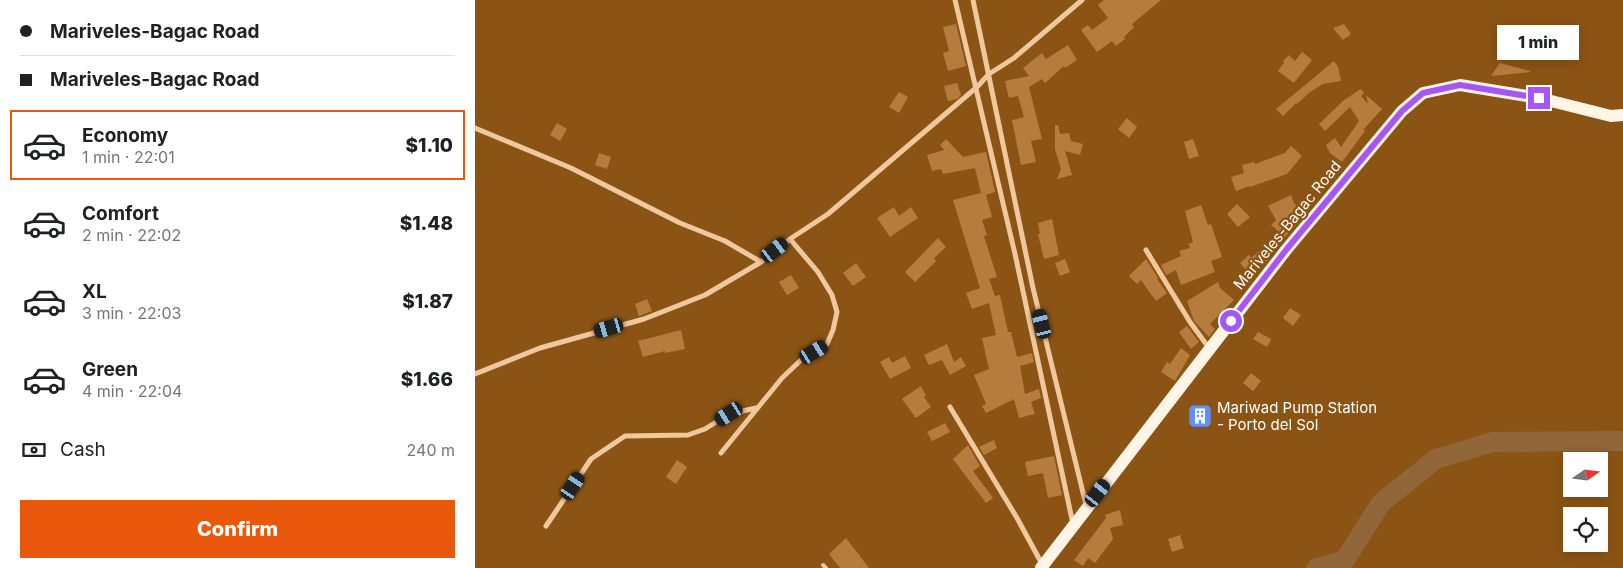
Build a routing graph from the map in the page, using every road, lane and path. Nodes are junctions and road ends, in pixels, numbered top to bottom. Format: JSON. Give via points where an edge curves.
{"nodes":[{"id":1,"x":955,"y":0,"type":"edge"},
{"id":2,"x":973,"y":0,"type":"edge"},
{"id":3,"x":1082,"y":0,"type":"edge"},
{"id":4,"x":989,"y":74,"type":"junction"},
{"id":5,"x":977,"y":87,"type":"junction"},
{"id":6,"x":1623,"y":115,"type":"edge"},
{"id":7,"x":475,"y":128,"type":"edge"},
{"id":8,"x":790,"y":239,"type":"junction"},
{"id":9,"x":1146,"y":250,"type":"dead end"},
{"id":10,"x":761,"y":262,"type":"junction"},
{"id":11,"x":1209,"y":349,"type":"junction"},
{"id":12,"x":475,"y":374,"type":"edge"},
{"id":13,"x":950,"y":407,"type":"dead end"},
{"id":14,"x":756,"y":408,"type":"junction"},
{"id":15,"x":721,"y":453,"type":"dead end"},
{"id":16,"x":1087,"y":508,"type":"junction"},
{"id":17,"x":546,"y":526,"type":"dead end"},
{"id":18,"x":1073,"y":526,"type":"junction"},
{"id":19,"x":1042,"y":567,"type":"edge"}],
"edges":[{"from":1,"to":5,"type":"street"},
{"from":2,"to":4,"type":"street"},
{"from":3,"to":4,"type":"street","via":[[1014,58]]},
{"from":4,"to":5,"type":"street"},
{"from":4,"to":16,"type":"street","via":[[1033,288]]},
{"from":5,"to":8,"type":"street","via":[[828,214]]},
{"from":5,"to":18,"type":"street"},
{"from":6,"to":11,"type":"main road","name":"Mariveles-Bagac Road","via":[[1611,116],[1539,98],[1460,85],[1423,93],[1402,111],[1286,250]]},
{"from":7,"to":10,"type":"street","via":[[571,168],[680,223],[725,241]]},
{"from":8,"to":10,"type":"street"},
{"from":8,"to":14,"type":"street","via":[[818,272],[832,295],[836,319],[827,344],[801,360]]},
{"from":9,"to":11,"type":"street"},
{"from":10,"to":12,"type":"street","via":[[696,298],[644,319],[540,348]]},
{"from":11,"to":16,"type":"main road","name":"Mariveles-Bagac Road"},
{"from":13,"to":19,"type":"street","via":[[1017,518]]},
{"from":14,"to":15,"type":"street"},
{"from":14,"to":17,"type":"street","via":[[729,414],[688,435],[625,436],[591,459]]},
{"from":16,"to":18,"type":"main road","name":"Mariveles-Bagac Road"},
{"from":18,"to":19,"type":"main road","name":"Mariveles-Bagac Road"}]}
